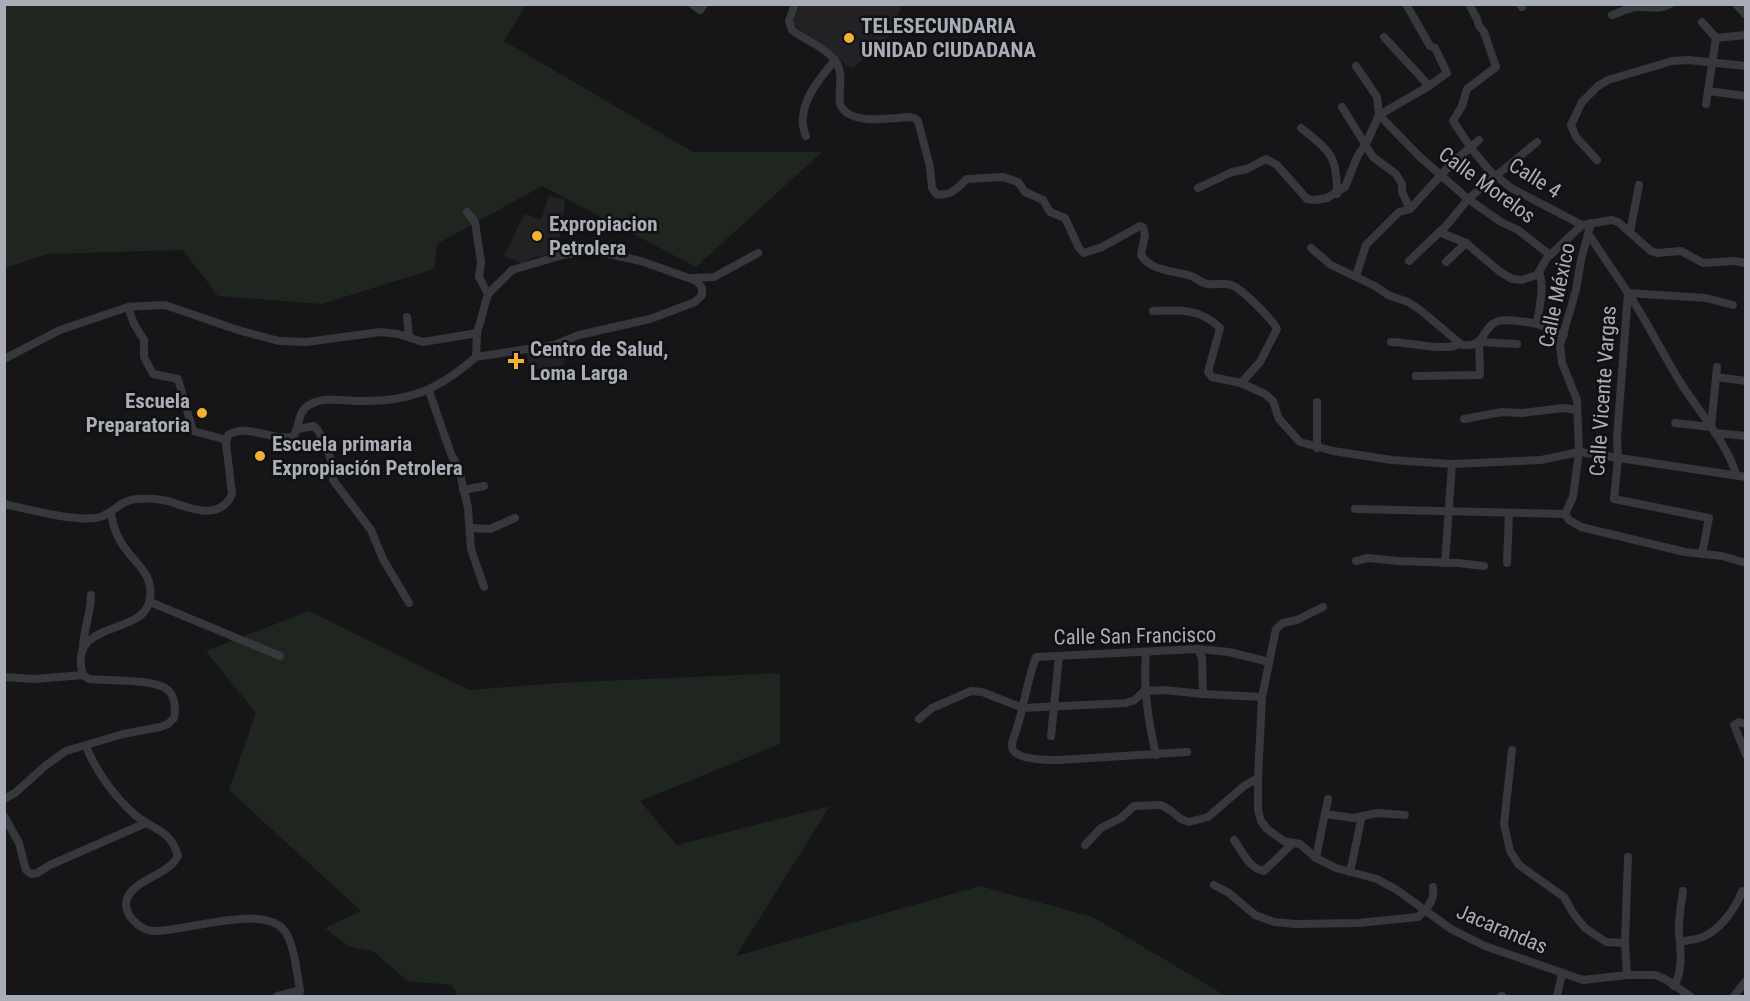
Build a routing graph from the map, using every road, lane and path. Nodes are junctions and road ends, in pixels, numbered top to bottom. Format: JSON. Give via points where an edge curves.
{"nodes":[{"id":1,"x":692,"y":4,"type":"edge"},
{"id":2,"x":795,"y":4,"type":"edge"},
{"id":3,"x":1406,"y":4,"type":"edge"},
{"id":4,"x":1469,"y":4,"type":"edge"},
{"id":5,"x":1670,"y":4,"type":"edge"},
{"id":6,"x":1736,"y":4,"type":"edge"},
{"id":7,"x":1632,"y":6,"type":"edge"},
{"id":8,"x":702,"y":7,"type":"edge"},
{"id":9,"x":1612,"y":15,"type":"dead end"},
{"id":10,"x":1746,"y":15,"type":"edge"},
{"id":11,"x":1702,"y":22,"type":"dead end"},
{"id":12,"x":1746,"y":35,"type":"edge"},
{"id":13,"x":1384,"y":37,"type":"dead end"},
{"id":14,"x":1716,"y":38,"type":"junction"},
{"id":15,"x":835,"y":60,"type":"junction"},
{"id":16,"x":1713,"y":62,"type":"junction"},
{"id":17,"x":1356,"y":66,"type":"dead end"},
{"id":18,"x":1746,"y":66,"type":"edge"},
{"id":19,"x":1429,"y":86,"type":"junction"},
{"id":20,"x":1707,"y":91,"type":"junction"},
{"id":21,"x":1746,"y":96,"type":"edge"},
{"id":22,"x":1706,"y":104,"type":"dead end"},
{"id":23,"x":1342,"y":107,"type":"dead end"},
{"id":24,"x":1379,"y":115,"type":"junction"},
{"id":25,"x":1301,"y":128,"type":"dead end"},
{"id":26,"x":806,"y":136,"type":"dead end"},
{"id":27,"x":1479,"y":140,"type":"dead end"},
{"id":28,"x":1537,"y":142,"type":"dead end"},
{"id":29,"x":1366,"y":144,"type":"junction"},
{"id":30,"x":1471,"y":148,"type":"junction"},
{"id":31,"x":1598,"y":160,"type":"dead end"},
{"id":32,"x":1442,"y":176,"type":"junction"},
{"id":33,"x":1496,"y":176,"type":"junction"},
{"id":34,"x":1639,"y":185,"type":"dead end"},
{"id":35,"x":1198,"y":188,"type":"dead end"},
{"id":36,"x":1337,"y":194,"type":"junction"},
{"id":37,"x":1468,"y":199,"type":"junction"},
{"id":38,"x":1410,"y":209,"type":"junction"},
{"id":39,"x":466,"y":212,"type":"dead end"},
{"id":40,"x":1591,"y":223,"type":"junction"},
{"id":41,"x":1582,"y":225,"type":"junction"},
{"id":42,"x":1439,"y":232,"type":"junction"},
{"id":43,"x":1630,"y":232,"type":"junction"},
{"id":44,"x":1589,"y":235,"type":"junction"},
{"id":45,"x":1466,"y":243,"type":"junction"},
{"id":46,"x":1311,"y":248,"type":"dead end"},
{"id":47,"x":758,"y":253,"type":"dead end"},
{"id":48,"x":1550,"y":255,"type":"junction"},
{"id":49,"x":1409,"y":261,"type":"dead end"},
{"id":50,"x":1446,"y":262,"type":"dead end"},
{"id":51,"x":1746,"y":263,"type":"edge"},
{"id":52,"x":1539,"y":272,"type":"junction"},
{"id":53,"x":1356,"y":276,"type":"junction"},
{"id":54,"x":690,"y":278,"type":"junction"},
{"id":55,"x":1628,"y":293,"type":"junction"},
{"id":56,"x":489,"y":294,"type":"junction"},
{"id":57,"x":1733,"y":305,"type":"dead end"},
{"id":58,"x":128,"y":307,"type":"junction"},
{"id":59,"x":1153,"y":311,"type":"dead end"},
{"id":60,"x":407,"y":317,"type":"dead end"},
{"id":61,"x":1537,"y":324,"type":"junction"},
{"id":62,"x":477,"y":333,"type":"junction"},
{"id":63,"x":1564,"y":335,"type":"junction"},
{"id":64,"x":409,"y":337,"type":"junction"},
{"id":65,"x":1391,"y":342,"type":"dead end"},
{"id":66,"x":1479,"y":342,"type":"junction"},
{"id":67,"x":1459,"y":344,"type":"junction"},
{"id":68,"x":1517,"y":344,"type":"dead end"},
{"id":69,"x":476,"y":357,"type":"junction"},
{"id":70,"x":4,"y":358,"type":"edge"},
{"id":71,"x":1717,"y":366,"type":"dead end"},
{"id":72,"x":1416,"y":376,"type":"dead end"},
{"id":73,"x":1716,"y":377,"type":"junction"},
{"id":74,"x":1746,"y":381,"type":"edge"},
{"id":75,"x":1241,"y":383,"type":"junction"},
{"id":76,"x":429,"y":391,"type":"junction"},
{"id":77,"x":1317,"y":402,"type":"dead end"},
{"id":78,"x":1577,"y":410,"type":"junction"},
{"id":79,"x":1464,"y":420,"type":"dead end"},
{"id":80,"x":1676,"y":423,"type":"dead end"},
{"id":81,"x":298,"y":429,"type":"junction"},
{"id":82,"x":1713,"y":430,"type":"junction"},
{"id":83,"x":1746,"y":436,"type":"edge"},
{"id":84,"x":227,"y":440,"type":"junction"},
{"id":85,"x":1317,"y":448,"type":"junction"},
{"id":86,"x":1579,"y":452,"type":"junction"},
{"id":87,"x":1618,"y":459,"type":"junction"},
{"id":88,"x":1452,"y":464,"type":"junction"},
{"id":89,"x":1741,"y":476,"type":"edge"},
{"id":90,"x":484,"y":486,"type":"dead end"},
{"id":91,"x":463,"y":490,"type":"junction"},
{"id":92,"x":4,"y":504,"type":"edge"},
{"id":93,"x":1355,"y":509,"type":"dead end"},
{"id":94,"x":1449,"y":512,"type":"junction"},
{"id":95,"x":111,"y":513,"type":"junction"},
{"id":96,"x":1509,"y":513,"type":"junction"},
{"id":97,"x":1565,"y":514,"type":"junction"},
{"id":98,"x":515,"y":518,"type":"dead end"},
{"id":99,"x":470,"y":528,"type":"junction"},
{"id":100,"x":1702,"y":554,"type":"junction"},
{"id":101,"x":1356,"y":561,"type":"dead end"},
{"id":102,"x":1445,"y":563,"type":"junction"},
{"id":103,"x":1507,"y":563,"type":"dead end"},
{"id":104,"x":1746,"y":563,"type":"edge"},
{"id":105,"x":1484,"y":566,"type":"dead end"},
{"id":106,"x":484,"y":587,"type":"dead end"},
{"id":107,"x":91,"y":595,"type":"dead end"},
{"id":108,"x":150,"y":602,"type":"junction"},
{"id":109,"x":409,"y":603,"type":"dead end"},
{"id":110,"x":1323,"y":608,"type":"dead end"},
{"id":111,"x":83,"y":649,"type":"junction"},
{"id":112,"x":1198,"y":649,"type":"junction"},
{"id":113,"x":1146,"y":652,"type":"junction"},
{"id":114,"x":280,"y":656,"type":"dead end"},
{"id":115,"x":1059,"y":656,"type":"junction"},
{"id":116,"x":1269,"y":662,"type":"junction"},
{"id":117,"x":83,"y":675,"type":"junction"},
{"id":118,"x":4,"y":677,"type":"edge"},
{"id":119,"x":1144,"y":691,"type":"junction"},
{"id":120,"x":1203,"y":694,"type":"junction"},
{"id":121,"x":1262,"y":697,"type":"junction"},
{"id":122,"x":1053,"y":706,"type":"junction"},
{"id":123,"x":1023,"y":708,"type":"junction"},
{"id":124,"x":919,"y":719,"type":"dead end"},
{"id":125,"x":1746,"y":724,"type":"edge"},
{"id":126,"x":1051,"y":736,"type":"dead end"},
{"id":127,"x":86,"y":746,"type":"junction"},
{"id":128,"x":1512,"y":750,"type":"dead end"},
{"id":129,"x":1187,"y":752,"type":"dead end"},
{"id":130,"x":1156,"y":755,"type":"junction"},
{"id":131,"x":1746,"y":755,"type":"edge"},
{"id":132,"x":1258,"y":778,"type":"junction"},
{"id":133,"x":4,"y":799,"type":"edge"},
{"id":134,"x":1328,"y":799,"type":"dead end"},
{"id":135,"x":1325,"y":814,"type":"junction"},
{"id":136,"x":1405,"y":815,"type":"dead end"},
{"id":137,"x":4,"y":816,"type":"edge"},
{"id":138,"x":1362,"y":816,"type":"junction"},
{"id":139,"x":146,"y":823,"type":"junction"},
{"id":140,"x":1234,"y":840,"type":"dead end"},
{"id":141,"x":1293,"y":843,"type":"junction"},
{"id":142,"x":1085,"y":845,"type":"dead end"},
{"id":143,"x":1628,"y":857,"type":"dead end"},
{"id":144,"x":1316,"y":858,"type":"junction"},
{"id":145,"x":1350,"y":872,"type":"junction"},
{"id":146,"x":1214,"y":885,"type":"dead end"},
{"id":147,"x":1433,"y":887,"type":"dead end"},
{"id":148,"x":1683,"y":891,"type":"dead end"},
{"id":149,"x":1742,"y":891,"type":"dead end"},
{"id":150,"x":1425,"y":911,"type":"junction"},
{"id":151,"x":1681,"y":942,"type":"junction"},
{"id":152,"x":1625,"y":943,"type":"junction"},
{"id":153,"x":1562,"y":974,"type":"junction"},
{"id":154,"x":1627,"y":975,"type":"junction"},
{"id":155,"x":1746,"y":981,"type":"edge"},
{"id":156,"x":1674,"y":986,"type":"junction"},
{"id":157,"x":300,"y":993,"type":"edge"},
{"id":158,"x":278,"y":996,"type":"edge"},
{"id":159,"x":1557,"y":996,"type":"edge"},
{"id":160,"x":1690,"y":996,"type":"edge"},
{"id":161,"x":1734,"y":996,"type":"edge"}],
"edges":[{"from":1,"to":8,"type":"street"},
{"from":2,"to":15,"type":"street","via":[[789,21],[792,30]]},
{"from":3,"to":19,"type":"street","via":[[1447,72]]},
{"from":4,"to":30,"type":"street","name":"Calle 4","via":[[1496,67],[1467,89],[1453,121]]},
{"from":5,"to":7,"type":"street","via":[[1657,9]]},
{"from":6,"to":10,"type":"street"},
{"from":7,"to":9,"type":"street"},
{"from":11,"to":14,"type":"street"},
{"from":12,"to":14,"type":"street"},
{"from":13,"to":19,"type":"street"},
{"from":14,"to":16,"type":"street"},
{"from":15,"to":26,"type":"street","via":[[803,110]]},
{"from":15,"to":75,"type":"street","via":[[844,109],[862,119],[909,117],[918,121],[936,194],[946,195],[967,179],[1004,177],[1018,182],[1025,192],[1043,200],[1050,212],[1065,218],[1084,253],[1102,248],[1140,226],[1145,235],[1141,255],[1145,261],[1206,284],[1237,287],[1271,318],[1277,329],[1260,362]]},
{"from":16,"to":18,"type":"street"},
{"from":16,"to":20,"type":"street"},
{"from":16,"to":31,"type":"street","via":[[1672,61],[1598,86],[1582,102],[1571,125]]},
{"from":17,"to":24,"type":"street","via":[[1377,97]]},
{"from":19,"to":24,"type":"street"},
{"from":20,"to":21,"type":"street"},
{"from":20,"to":22,"type":"street"},
{"from":23,"to":29,"type":"street"},
{"from":24,"to":29,"type":"street"},
{"from":24,"to":32,"type":"street","name":"Calle Morelos"},
{"from":25,"to":36,"type":"street","via":[[1331,153]]},
{"from":27,"to":30,"type":"street"},
{"from":28,"to":33,"type":"street"},
{"from":29,"to":36,"type":"street","via":[[1345,187]]},
{"from":29,"to":38,"type":"street","via":[[1373,157],[1396,174]]},
{"from":30,"to":32,"type":"street"},
{"from":30,"to":33,"type":"street","name":"Calle 4"},
{"from":32,"to":37,"type":"street","name":"Calle Morelos"},
{"from":32,"to":38,"type":"street"},
{"from":33,"to":37,"type":"street"},
{"from":33,"to":41,"type":"street","name":"Calle 4","via":[[1511,188]]},
{"from":34,"to":43,"type":"street"},
{"from":35,"to":36,"type":"street","via":[[1266,159],[1277,165],[1306,198],[1315,200]]},
{"from":37,"to":42,"type":"street"},
{"from":37,"to":48,"type":"street","name":"Calle Morelos"},
{"from":38,"to":53,"type":"street","via":[[1398,212],[1366,245]]},
{"from":39,"to":56,"type":"street","via":[[476,222],[481,262],[478,278]]},
{"from":40,"to":41,"type":"street"},
{"from":40,"to":43,"type":"street","via":[[1612,219]]},
{"from":40,"to":44,"type":"street","name":"Calle México"},
{"from":41,"to":48,"type":"street"},
{"from":42,"to":45,"type":"street"},
{"from":42,"to":49,"type":"street"},
{"from":43,"to":51,"type":"street","via":[[1657,253],[1682,251],[1703,263]]},
{"from":44,"to":55,"type":"street","name":"Calle Vicente Vargas"},
{"from":44,"to":63,"type":"street","name":"Calle México"},
{"from":45,"to":50,"type":"street"},
{"from":45,"to":52,"type":"street","via":[[1512,279],[1530,279]]},
{"from":46,"to":53,"type":"street","via":[[1331,265]]},
{"from":47,"to":54,"type":"street","via":[[714,277]]},
{"from":48,"to":52,"type":"street"},
{"from":52,"to":61,"type":"street","via":[[1542,291]]},
{"from":53,"to":67,"type":"street","via":[[1419,309]]},
{"from":54,"to":56,"type":"street","via":[[641,261],[590,250],[512,270]]},
{"from":54,"to":69,"type":"street","via":[[697,280],[702,295],[695,302],[650,319],[579,335],[554,345]]},
{"from":55,"to":57,"type":"street","via":[[1706,298]]},
{"from":55,"to":82,"type":"street"},
{"from":55,"to":87,"type":"street","name":"Calle Vicente Vargas"},
{"from":56,"to":62,"type":"street"},
{"from":58,"to":64,"type":"street","via":[[165,305],[279,341],[306,342],[381,332]]},
{"from":58,"to":70,"type":"street","via":[[60,330]]},
{"from":58,"to":84,"type":"street","via":[[144,340],[144,357],[153,374],[178,379],[193,431]]},
{"from":59,"to":75,"type":"street","via":[[1178,310],[1213,321],[1220,328],[1208,372]]},
{"from":60,"to":64,"type":"street"},
{"from":61,"to":63,"type":"street"},
{"from":61,"to":66,"type":"street","via":[[1501,320],[1491,324]]},
{"from":62,"to":64,"type":"street","via":[[423,342]]},
{"from":62,"to":69,"type":"street"},
{"from":63,"to":78,"type":"street","name":"Calle México","via":[[1560,345],[1562,363],[1577,400]]},
{"from":65,"to":67,"type":"street","via":[[1450,348]]},
{"from":66,"to":67,"type":"street","via":[[1470,346]]},
{"from":66,"to":68,"type":"street"},
{"from":66,"to":72,"type":"street","via":[[1480,375]]},
{"from":69,"to":76,"type":"street"},
{"from":71,"to":73,"type":"street"},
{"from":73,"to":74,"type":"street"},
{"from":73,"to":82,"type":"street"},
{"from":75,"to":85,"type":"street","via":[[1265,394],[1294,436]]},
{"from":76,"to":81,"type":"street","via":[[396,399],[317,402],[302,412]]},
{"from":76,"to":91,"type":"street","via":[[459,468]]},
{"from":77,"to":85,"type":"street"},
{"from":78,"to":79,"type":"street","via":[[1502,412]]},
{"from":78,"to":86,"type":"street","name":"Calle México"},
{"from":80,"to":82,"type":"street"},
{"from":81,"to":84,"type":"street","via":[[293,437],[284,439],[235,431]]},
{"from":81,"to":109,"type":"street","via":[[314,426],[319,430],[332,461],[333,480],[371,530],[382,559]]},
{"from":82,"to":83,"type":"street"},
{"from":82,"to":89,"type":"street"},
{"from":84,"to":95,"type":"street","via":[[232,495],[223,507],[210,512],[166,501],[136,499],[124,502]]},
{"from":85,"to":88,"type":"street","via":[[1392,460]]},
{"from":86,"to":87,"type":"street"},
{"from":86,"to":88,"type":"street","via":[[1541,460]]},
{"from":86,"to":97,"type":"street","name":"Calle México","via":[[1573,497]]},
{"from":87,"to":89,"type":"street"},
{"from":87,"to":100,"type":"street","name":"Calle Vicente Vargas","via":[[1614,499],[1709,518]]},
{"from":88,"to":94,"type":"street"},
{"from":90,"to":91,"type":"street"},
{"from":91,"to":99,"type":"street"},
{"from":92,"to":95,"type":"street","via":[[83,518]]},
{"from":93,"to":94,"type":"street"},
{"from":94,"to":96,"type":"street"},
{"from":94,"to":102,"type":"street"},
{"from":95,"to":108,"type":"street","via":[[114,530],[149,580]]},
{"from":96,"to":97,"type":"street"},
{"from":96,"to":103,"type":"street"},
{"from":97,"to":100,"type":"street","via":[[1581,526]]},
{"from":98,"to":99,"type":"street","via":[[490,529]]},
{"from":99,"to":106,"type":"street","via":[[471,549]]},
{"from":100,"to":104,"type":"street"},
{"from":101,"to":102,"type":"street","via":[[1368,558]]},
{"from":102,"to":105,"type":"street"},
{"from":107,"to":111,"type":"street"},
{"from":108,"to":111,"type":"street","via":[[137,618],[101,631]]},
{"from":108,"to":114,"type":"street"},
{"from":110,"to":116,"type":"street","via":[[1278,626]]},
{"from":111,"to":117,"type":"street"},
{"from":112,"to":113,"type":"street","name":"Calle San Francisco"},
{"from":112,"to":116,"type":"street","name":"Calle San Francisco"},
{"from":112,"to":120,"type":"street"},
{"from":113,"to":115,"type":"street","name":"Calle San Francisco"},
{"from":113,"to":119,"type":"street"},
{"from":115,"to":122,"type":"street"},
{"from":115,"to":123,"type":"street","name":"Calle San Francisco","via":[[1036,657]]},
{"from":116,"to":121,"type":"street"},
{"from":117,"to":118,"type":"street"},
{"from":117,"to":127,"type":"street","via":[[89,680],[159,686],[169,691],[175,711],[168,724]]},
{"from":119,"to":120,"type":"street"},
{"from":119,"to":122,"type":"street","via":[[1126,703]]},
{"from":119,"to":130,"type":"street"},
{"from":120,"to":121,"type":"street"},
{"from":121,"to":132,"type":"street"},
{"from":122,"to":123,"type":"street"},
{"from":122,"to":126,"type":"street"},
{"from":123,"to":124,"type":"street","via":[[971,691],[932,708]]},
{"from":123,"to":130,"type":"street","via":[[1012,741],[1013,750],[1019,755],[1059,760]]},
{"from":125,"to":131,"type":"street","via":[[1734,725]]},
{"from":127,"to":133,"type":"street","via":[[66,751]]},
{"from":127,"to":139,"type":"street","via":[[111,789]]},
{"from":128,"to":152,"type":"street","via":[[1504,824],[1510,851],[1519,865],[1564,897],[1586,928],[1606,942]]},
{"from":129,"to":130,"type":"street"},
{"from":132,"to":141,"type":"street","name":"Jacarandas","via":[[1261,821],[1284,841]]},
{"from":132,"to":142,"type":"street","via":[[1208,817],[1189,822],[1161,805],[1134,806],[1101,828]]},
{"from":134,"to":135,"type":"street"},
{"from":135,"to":138,"type":"street"},
{"from":135,"to":144,"type":"street"},
{"from":136,"to":138,"type":"street"},
{"from":137,"to":139,"type":"street","via":[[31,874]]},
{"from":138,"to":145,"type":"street"},
{"from":139,"to":157,"type":"street","via":[[172,839],[178,856],[168,868],[128,896],[128,915],[150,931],[245,918],[274,923],[283,929],[290,942]]},
{"from":140,"to":141,"type":"street","via":[[1247,862],[1259,871],[1264,871]]},
{"from":141,"to":144,"type":"street","name":"Jacarandas"},
{"from":143,"to":152,"type":"street"},
{"from":144,"to":145,"type":"street","name":"Jacarandas"},
{"from":145,"to":150,"type":"street","name":"Jacarandas","via":[[1377,879]]},
{"from":146,"to":150,"type":"street","via":[[1255,915],[1274,922],[1358,923],[1418,917]]},
{"from":147,"to":150,"type":"street"},
{"from":148,"to":151,"type":"street"},
{"from":149,"to":151,"type":"street","via":[[1734,908],[1714,930]]},
{"from":150,"to":153,"type":"street","name":"Jacarandas","via":[[1485,946]]},
{"from":151,"to":156,"type":"street"},
{"from":152,"to":154,"type":"street"},
{"from":153,"to":154,"type":"street","name":"Jacarandas","via":[[1583,980]]},
{"from":153,"to":159,"type":"street"},
{"from":154,"to":156,"type":"street","name":"Jacarandas","via":[[1655,975]]},
{"from":155,"to":161,"type":"street"},
{"from":156,"to":160,"type":"street","name":"Jacarandas"},
{"from":157,"to":158,"type":"street"}]}
